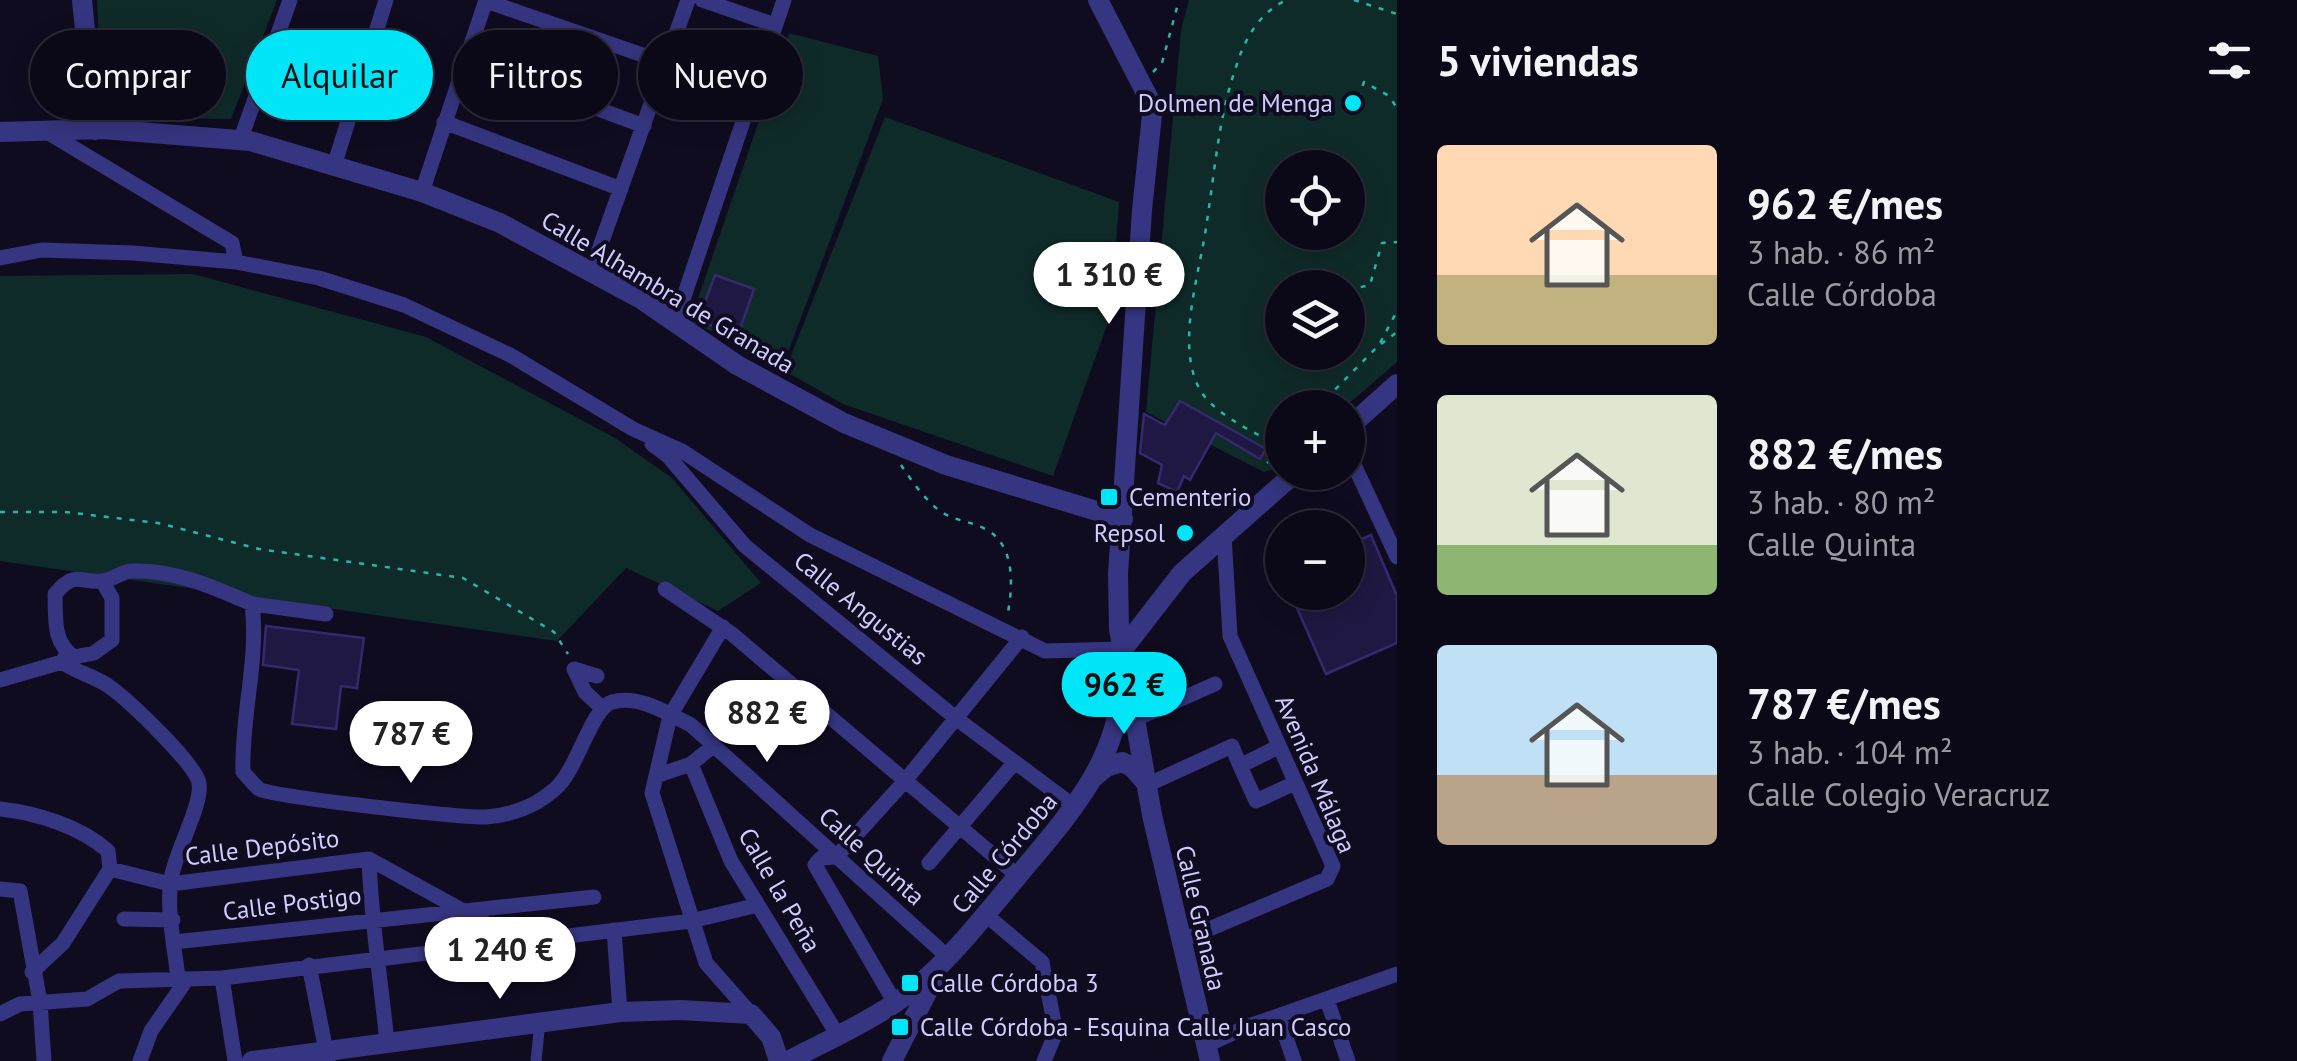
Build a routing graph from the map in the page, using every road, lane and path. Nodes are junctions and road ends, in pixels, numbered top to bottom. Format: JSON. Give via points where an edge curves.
{"nodes":[{"id":1,"x":82,"y":0,"type":"edge"},
{"id":2,"x":290,"y":0,"type":"edge"},
{"id":3,"x":386,"y":0,"type":"edge"},
{"id":4,"x":486,"y":0,"type":"edge"},
{"id":5,"x":688,"y":0,"type":"edge"},
{"id":6,"x":702,"y":0,"type":"edge"},
{"id":7,"x":784,"y":0,"type":"edge"},
{"id":8,"x":1098,"y":0,"type":"edge"},
{"id":9,"x":1179,"y":0,"type":"edge"},
{"id":10,"x":1287,"y":0,"type":"edge"},
{"id":11,"x":1354,"y":0,"type":"edge"},
{"id":12,"x":1397,"y":14,"type":"edge"},
{"id":13,"x":775,"y":25,"type":"junction"},
{"id":14,"x":476,"y":30,"type":"edge"},
{"id":15,"x":678,"y":30,"type":"edge"},
{"id":16,"x":638,"y":54,"type":"edge"},
{"id":17,"x":1141,"y":84,"type":"junction"},
{"id":18,"x":453,"y":97,"type":"edge"},
{"id":19,"x":1358,"y":98,"type":"dead end"},
{"id":20,"x":1397,"y":108,"type":"edge"},
{"id":21,"x":618,"y":116,"type":"edge"},
{"id":22,"x":646,"y":120,"type":"edge"},
{"id":23,"x":444,"y":122,"type":"junction"},
{"id":24,"x":644,"y":126,"type":"junction"},
{"id":25,"x":95,"y":130,"type":"junction"},
{"id":26,"x":45,"y":131,"type":"junction"},
{"id":27,"x":0,"y":132,"type":"edge"},
{"id":28,"x":240,"y":140,"type":"junction"},
{"id":29,"x":93,"y":156,"type":"junction"},
{"id":30,"x":334,"y":166,"type":"junction"},
{"id":31,"x":621,"y":189,"type":"junction"},
{"id":32,"x":422,"y":192,"type":"junction"},
{"id":33,"x":1397,"y":242,"type":"edge"},
{"id":34,"x":0,"y":258,"type":"edge"},
{"id":35,"x":236,"y":262,"type":"junction"},
{"id":36,"x":592,"y":272,"type":"junction"},
{"id":37,"x":1365,"y":285,"type":"edge"},
{"id":38,"x":1397,"y":312,"type":"edge"},
{"id":39,"x":675,"y":323,"type":"junction"},
{"id":40,"x":1397,"y":332,"type":"edge"},
{"id":41,"x":1380,"y":345,"type":"junction"},
{"id":42,"x":1397,"y":384,"type":"edge"},
{"id":43,"x":1334,"y":390,"type":"edge"},
{"id":44,"x":1365,"y":413,"type":"edge"},
{"id":45,"x":633,"y":428,"type":"junction"},
{"id":46,"x":1265,"y":437,"type":"edge"},
{"id":47,"x":889,"y":441,"type":"junction"},
{"id":48,"x":1365,"y":488,"type":"edge"},
{"id":49,"x":1275,"y":490,"type":"edge"},
{"id":50,"x":0,"y":512,"type":"edge"},
{"id":51,"x":1124,"y":519,"type":"junction"},
{"id":52,"x":1224,"y":535,"type":"junction"},
{"id":53,"x":1397,"y":557,"type":"edge"},
{"id":54,"x":102,"y":582,"type":"junction"},
{"id":55,"x":665,"y":589,"type":"dead end"},
{"id":56,"x":252,"y":604,"type":"junction"},
{"id":57,"x":326,"y":614,"type":"dead end"},
{"id":58,"x":1001,"y":627,"type":"junction"},
{"id":59,"x":722,"y":628,"type":"junction"},
{"id":60,"x":1022,"y":637,"type":"junction"},
{"id":61,"x":1123,"y":649,"type":"junction"},
{"id":62,"x":65,"y":657,"type":"junction"},
{"id":63,"x":574,"y":669,"type":"junction"},
{"id":64,"x":598,"y":676,"type":"dead end"},
{"id":65,"x":0,"y":680,"type":"edge"},
{"id":66,"x":1215,"y":684,"type":"dead end"},
{"id":67,"x":601,"y":707,"type":"junction"},
{"id":68,"x":670,"y":716,"type":"junction"},
{"id":69,"x":957,"y":719,"type":"junction"},
{"id":70,"x":1136,"y":719,"type":"junction"},
{"id":71,"x":714,"y":746,"type":"junction"},
{"id":72,"x":1278,"y":747,"type":"junction"},
{"id":73,"x":1014,"y":762,"type":"junction"},
{"id":74,"x":691,"y":764,"type":"junction"},
{"id":75,"x":1240,"y":766,"type":"junction"},
{"id":76,"x":656,"y":776,"type":"junction"},
{"id":77,"x":1093,"y":778,"type":"junction"},
{"id":78,"x":904,"y":782,"type":"junction"},
{"id":79,"x":1295,"y":783,"type":"junction"},
{"id":80,"x":1147,"y":785,"type":"junction"},
{"id":81,"x":1075,"y":806,"type":"junction"},
{"id":82,"x":0,"y":809,"type":"edge"},
{"id":83,"x":960,"y":825,"type":"junction"},
{"id":84,"x":836,"y":857,"type":"junction"},
{"id":85,"x":369,"y":859,"type":"junction"},
{"id":86,"x":928,"y":863,"type":"dead end"},
{"id":87,"x":110,"y":868,"type":"junction"},
{"id":88,"x":1018,"y":876,"type":"junction"},
{"id":89,"x":170,"y":884,"type":"junction"},
{"id":90,"x":0,"y":889,"type":"edge"},
{"id":91,"x":594,"y":897,"type":"dead end"},
{"id":92,"x":758,"y":905,"type":"junction"},
{"id":93,"x":464,"y":911,"type":"junction"},
{"id":94,"x":986,"y":915,"type":"junction"},
{"id":95,"x":124,"y":919,"type":"dead end"},
{"id":96,"x":371,"y":919,"type":"junction"},
{"id":97,"x":172,"y":920,"type":"junction"},
{"id":98,"x":692,"y":921,"type":"junction"},
{"id":99,"x":614,"y":930,"type":"junction"},
{"id":100,"x":1181,"y":941,"type":"junction"},
{"id":101,"x":174,"y":942,"type":"junction"},
{"id":102,"x":520,"y":942,"type":"junction"},
{"id":103,"x":380,"y":958,"type":"junction"},
{"id":104,"x":944,"y":963,"type":"junction"},
{"id":105,"x":309,"y":965,"type":"junction"},
{"id":106,"x":32,"y":972,"type":"junction"},
{"id":107,"x":1397,"y":974,"type":"edge"},
{"id":108,"x":222,"y":978,"type":"junction"},
{"id":109,"x":183,"y":979,"type":"junction"},
{"id":110,"x":1326,"y":1000,"type":"junction"},
{"id":111,"x":40,"y":1002,"type":"junction"},
{"id":112,"x":895,"y":1003,"type":"junction"},
{"id":113,"x":620,"y":1012,"type":"junction"},
{"id":114,"x":0,"y":1014,"type":"edge"},
{"id":115,"x":751,"y":1014,"type":"junction"},
{"id":116,"x":1279,"y":1017,"type":"junction"},
{"id":117,"x":540,"y":1022,"type":"junction"},
{"id":118,"x":908,"y":1030,"type":"junction"},
{"id":119,"x":837,"y":1034,"type":"junction"},
{"id":120,"x":386,"y":1043,"type":"junction"},
{"id":121,"x":1207,"y":1054,"type":"edge"},
{"id":122,"x":327,"y":1055,"type":"edge"},
{"id":123,"x":44,"y":1061,"type":"edge"},
{"id":124,"x":140,"y":1061,"type":"edge"},
{"id":125,"x":235,"y":1061,"type":"edge"},
{"id":126,"x":252,"y":1061,"type":"edge"},
{"id":127,"x":536,"y":1061,"type":"edge"},
{"id":128,"x":779,"y":1061,"type":"edge"},
{"id":129,"x":788,"y":1061,"type":"edge"},
{"id":130,"x":892,"y":1061,"type":"edge"},
{"id":131,"x":1044,"y":1061,"type":"edge"},
{"id":132,"x":1294,"y":1061,"type":"edge"},
{"id":133,"x":1348,"y":1061,"type":"edge"}],
"edges":[{"from":1,"to":25,"type":"street"},
{"from":2,"to":28,"type":"street"},
{"from":3,"to":30,"type":"street"},
{"from":4,"to":14,"type":"street"},
{"from":4,"to":16,"type":"street"},
{"from":5,"to":15,"type":"street"},
{"from":6,"to":13,"type":"street"},
{"from":7,"to":13,"type":"street"},
{"from":8,"to":17,"type":"street"},
{"from":9,"to":17,"type":"path","via":[[1162,63]]},
{"from":10,"to":46,"type":"path","via":[[1254,28],[1236,65],[1217,145],[1190,338],[1206,398]]},
{"from":11,"to":12,"type":"path"},
{"from":13,"to":39,"type":"street"},
{"from":17,"to":51,"type":"street","via":[[1152,115]]},
{"from":18,"to":23,"type":"street"},
{"from":19,"to":20,"type":"path","via":[[1364,82]]},
{"from":21,"to":24,"type":"street"},
{"from":22,"to":24,"type":"street"},
{"from":23,"to":31,"type":"street"},
{"from":23,"to":32,"type":"street"},
{"from":24,"to":31,"type":"street"},
{"from":25,"to":26,"type":"street","name":"Calle Alhambra de Granada"},
{"from":25,"to":28,"type":"street","name":"Calle Alhambra de Granada"},
{"from":25,"to":29,"type":"street"},
{"from":26,"to":27,"type":"street","name":"Calle Alhambra de Granada"},
{"from":26,"to":29,"type":"street"},
{"from":28,"to":30,"type":"street","name":"Calle Alhambra de Granada"},
{"from":29,"to":35,"type":"street","via":[[232,243]]},
{"from":30,"to":32,"type":"street","name":"Calle Alhambra de Granada"},
{"from":31,"to":36,"type":"street"},
{"from":32,"to":36,"type":"street","name":"Calle Alhambra de Granada","via":[[500,222]]},
{"from":33,"to":37,"type":"path","via":[[1382,243]]},
{"from":34,"to":35,"type":"street","via":[[42,250]]},
{"from":35,"to":45,"type":"street","via":[[319,278],[404,305],[510,355]]},
{"from":36,"to":39,"type":"street","name":"Calle Alhambra de Granada"},
{"from":38,"to":41,"type":"path"},
{"from":39,"to":47,"type":"street","name":"Calle Alhambra de Granada","via":[[737,366]]},
{"from":40,"to":41,"type":"path"},
{"from":41,"to":43,"type":"path"},
{"from":42,"to":44,"type":"street"},
{"from":45,"to":58,"type":"street","via":[[682,451],[810,535]]},
{"from":45,"to":69,"type":"street","name":"Calle Angustias","via":[[668,456],[745,546]]},
{"from":47,"to":51,"type":"street","name":"Calle Alhambra de Granada"},
{"from":47,"to":58,"type":"path","via":[[935,507],[988,531],[1003,546],[1011,586]]},
{"from":48,"to":53,"type":"street"},
{"from":49,"to":52,"type":"street"},
{"from":50,"to":63,"type":"path","via":[[158,524],[260,548],[463,578],[554,632]]},
{"from":51,"to":61,"type":"street","via":[[1118,602]]},
{"from":52,"to":61,"type":"street","via":[[1182,572]]},
{"from":52,"to":72,"type":"street","name":"Avenida Málaga","via":[[1230,636]]},
{"from":54,"to":56,"type":"street","via":[[129,570],[191,577]]},
{"from":54,"to":62,"type":"street","via":[[112,598],[112,640],[84,656]]},
{"from":54,"to":62,"type":"street","via":[[80,578],[55,594],[56,636]]},
{"from":55,"to":59,"type":"street"},
{"from":56,"to":57,"type":"street"},
{"from":56,"to":67,"type":"street","via":[[243,772],[260,789],[485,817],[528,808],[558,787],[577,761]]},
{"from":58,"to":60,"type":"street"},
{"from":59,"to":68,"type":"street"},
{"from":59,"to":78,"type":"street"},
{"from":60,"to":61,"type":"street","via":[[1045,650]]},
{"from":60,"to":69,"type":"street"},
{"from":61,"to":70,"type":"street","name":"Calle Granada"},
{"from":61,"to":77,"type":"street","name":"Calle Córdoba","via":[[1120,709]]},
{"from":62,"to":65,"type":"street"},
{"from":62,"to":89,"type":"street","via":[[74,671],[108,685],[194,770],[196,806]]},
{"from":63,"to":64,"type":"street"},
{"from":63,"to":67,"type":"street"},
{"from":66,"to":70,"type":"street"},
{"from":67,"to":68,"type":"street","name":"Calle Quinta","via":[[640,702]]},
{"from":68,"to":71,"type":"street","name":"Calle Quinta"},
{"from":68,"to":76,"type":"street"},
{"from":69,"to":73,"type":"street","name":"Calle Angustias"},
{"from":69,"to":78,"type":"street"},
{"from":70,"to":80,"type":"street","name":"Calle Granada"},
{"from":71,"to":74,"type":"street"},
{"from":71,"to":84,"type":"street","name":"Calle Quinta"},
{"from":72,"to":75,"type":"street"},
{"from":72,"to":79,"type":"street","name":"Avenida Málaga"},
{"from":73,"to":81,"type":"street","name":"Calle Angustias"},
{"from":73,"to":83,"type":"street"},
{"from":74,"to":76,"type":"street"},
{"from":74,"to":92,"type":"street","name":"Calle la Peña","via":[[730,861]]},
{"from":75,"to":79,"type":"street","via":[[1256,801]]},
{"from":75,"to":80,"type":"street","via":[[1232,746]]},
{"from":76,"to":98,"type":"street","via":[[652,793]]},
{"from":77,"to":80,"type":"street","via":[[1122,762]]},
{"from":77,"to":81,"type":"street","name":"Calle Córdoba"},
{"from":78,"to":83,"type":"street"},
{"from":78,"to":84,"type":"street"},
{"from":79,"to":100,"type":"street","name":"Avenida Málaga","via":[[1334,866],[1326,879]]},
{"from":80,"to":100,"type":"street","name":"Calle Granada"},
{"from":81,"to":88,"type":"street","name":"Calle Córdoba"},
{"from":82,"to":87,"type":"street","via":[[43,817],[98,842],[108,851]]},
{"from":83,"to":86,"type":"street"},
{"from":83,"to":88,"type":"street"},
{"from":84,"to":104,"type":"street","name":"Calle Quinta"},
{"from":84,"to":112,"type":"street","via":[[815,865]]},
{"from":85,"to":89,"type":"street","name":"Calle Depósito"},
{"from":85,"to":93,"type":"street","name":"Calle Depósito"},
{"from":85,"to":96,"type":"street"},
{"from":87,"to":89,"type":"street","name":"Calle Depósito"},
{"from":87,"to":106,"type":"street","via":[[64,943]]},
{"from":88,"to":94,"type":"street","name":"Calle Córdoba"},
{"from":89,"to":97,"type":"street"},
{"from":90,"to":106,"type":"street","via":[[20,890]]},
{"from":91,"to":93,"type":"street","name":"Calle Postigo"},
{"from":92,"to":98,"type":"street"},
{"from":92,"to":119,"type":"street","name":"Calle la Peña"},
{"from":93,"to":96,"type":"street","name":"Calle Postigo"},
{"from":93,"to":102,"type":"street","name":"Calle Depósito"},
{"from":94,"to":104,"type":"street","name":"Calle Córdoba"},
{"from":94,"to":131,"type":"street","via":[[1042,962],[1056,1032]]},
{"from":95,"to":97,"type":"street"},
{"from":96,"to":101,"type":"street","name":"Calle Postigo"},
{"from":96,"to":103,"type":"street"},
{"from":97,"to":101,"type":"street"},
{"from":98,"to":99,"type":"street"},
{"from":98,"to":115,"type":"street","via":[[706,963]]},
{"from":99,"to":102,"type":"street"},
{"from":99,"to":113,"type":"street"},
{"from":100,"to":121,"type":"street","name":"Calle Granada"},
{"from":101,"to":109,"type":"street"},
{"from":102,"to":103,"type":"street"},
{"from":103,"to":105,"type":"street"},
{"from":103,"to":120,"type":"street"},
{"from":104,"to":112,"type":"street"},
{"from":104,"to":118,"type":"street"},
{"from":105,"to":108,"type":"street"},
{"from":105,"to":122,"type":"street"},
{"from":106,"to":111,"type":"street"},
{"from":107,"to":110,"type":"street"},
{"from":108,"to":109,"type":"street"},
{"from":108,"to":125,"type":"street"},
{"from":109,"to":111,"type":"street","via":[[119,981],[88,999]]},
{"from":109,"to":124,"type":"street"},
{"from":110,"to":116,"type":"street"},
{"from":110,"to":133,"type":"street"},
{"from":111,"to":114,"type":"street"},
{"from":111,"to":123,"type":"street"},
{"from":112,"to":118,"type":"street","via":[[904,1007]]},
{"from":112,"to":119,"type":"street"},
{"from":113,"to":115,"type":"street"},
{"from":113,"to":117,"type":"street"},
{"from":115,"to":128,"type":"street","via":[[771,1036]]},
{"from":116,"to":121,"type":"street","via":[[1246,1027]]},
{"from":116,"to":132,"type":"street"},
{"from":117,"to":120,"type":"street"},
{"from":117,"to":127,"type":"street"},
{"from":118,"to":130,"type":"street"},
{"from":119,"to":129,"type":"street"},
{"from":120,"to":122,"type":"street"},
{"from":122,"to":126,"type":"street"}]}
